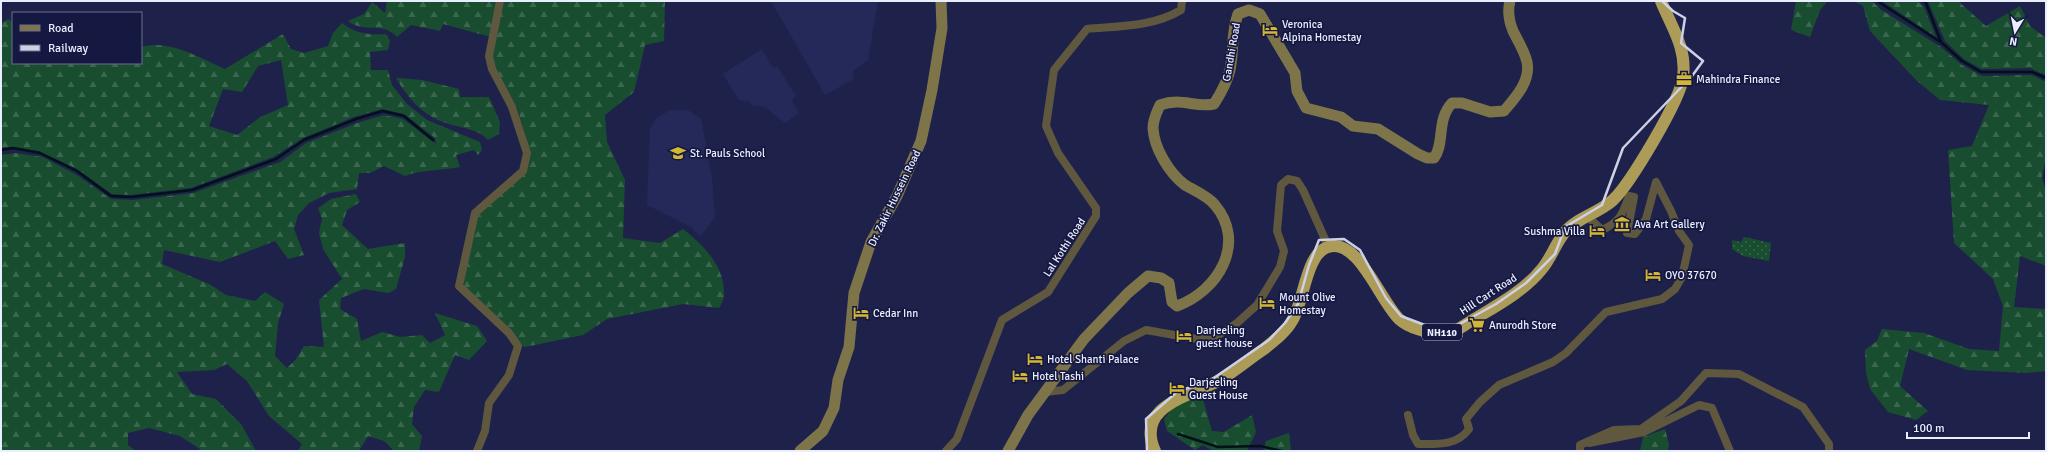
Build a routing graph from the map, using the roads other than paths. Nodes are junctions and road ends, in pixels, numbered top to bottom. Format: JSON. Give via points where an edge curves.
{"nodes":[{"id":1,"x":500,"y":1,"type":"edge"},
{"id":2,"x":941,"y":1,"type":"edge"},
{"id":3,"x":1182,"y":1,"type":"edge"},
{"id":4,"x":1510,"y":1,"type":"edge"},
{"id":5,"x":1661,"y":1,"type":"edge"},
{"id":6,"x":1588,"y":217,"type":"junction"},
{"id":7,"x":1328,"y":246,"type":"junction"},
{"id":8,"x":1045,"y":392,"type":"junction"},
{"id":9,"x":1408,"y":415,"type":"dead end"},
{"id":10,"x":1580,"y":448,"type":"edge"},
{"id":11,"x":477,"y":451,"type":"edge"},
{"id":12,"x":800,"y":451,"type":"edge"},
{"id":13,"x":946,"y":451,"type":"edge"},
{"id":14,"x":1008,"y":451,"type":"edge"},
{"id":15,"x":1155,"y":451,"type":"edge"},
{"id":16,"x":1730,"y":451,"type":"edge"},
{"id":17,"x":1829,"y":451,"type":"edge"}],
"edges":[{"from":1,"to":11,"type":"street","via":[[489,56],[492,69],[512,107],[527,153],[523,170],[475,213],[459,286],[509,333],[518,346],[509,375],[488,403],[486,431]]},
{"from":2,"to":12,"type":"main road","name":"Dr. Zakir Hussein Road","via":[[942,28],[921,141],[897,196],[871,242],[854,293],[849,347],[838,380],[834,408],[823,432]]},
{"from":3,"to":13,"type":"street","name":"Lal Kothi Road","via":[[1181,10],[1152,22],[1087,29],[1054,70],[1046,126],[1058,153],[1096,208],[1096,216],[1048,292],[1002,320],[957,439]]},
{"from":4,"to":8,"type":"main road","name":"Gandhi Road","via":[[1510,23],[1528,63],[1525,82],[1504,111],[1490,112],[1462,103],[1452,103],[1445,110],[1438,154],[1434,158],[1418,154],[1378,129],[1352,126],[1342,117],[1306,108],[1297,92],[1295,73],[1260,14],[1249,10],[1238,14],[1234,26],[1230,68],[1225,86],[1214,104],[1203,106],[1186,101],[1170,101],[1160,105],[1153,128],[1157,146],[1168,165],[1184,184],[1214,204],[1225,219],[1229,243],[1226,263],[1208,286],[1177,306],[1172,302],[1170,284],[1161,278],[1148,276],[1084,338]]},
{"from":5,"to":6,"type":"highway","name":"Hill Cart Road","number":"NH110","via":[[1678,35],[1682,55],[1683,77],[1676,99],[1634,174],[1613,200]]},
{"from":6,"to":7,"type":"highway","name":"Hill Cart Road","number":"NH110","via":[[1565,231],[1534,278],[1498,305],[1454,331],[1439,333],[1415,328],[1399,320],[1360,261],[1341,247]]},
{"from":6,"to":9,"type":"street","via":[[1602,230],[1614,225],[1622,215],[1629,196],[1634,197],[1626,233],[1635,234],[1646,219],[1656,182],[1679,231],[1689,245],[1682,277],[1675,288],[1662,300],[1606,312],[1566,354],[1499,385],[1466,419],[1469,429],[1464,436],[1447,444],[1418,444]]},
{"from":7,"to":8,"type":"street","via":[[1304,190],[1297,181],[1288,179],[1281,185],[1278,208],[1277,231],[1284,251],[1273,282],[1257,305],[1216,336],[1197,339],[1146,330],[1124,341],[1063,390]]},
{"from":7,"to":15,"type":"highway","via":[[1319,252],[1311,265],[1299,309],[1283,333],[1221,380],[1172,401],[1160,412],[1154,419],[1151,430],[1151,443]]},
{"from":8,"to":14,"type":"main road","name":"Gandhi Road","via":[[1028,415]]},
{"from":10,"to":16,"type":"street","via":[[1644,432],[1699,405],[1712,408]]},
{"from":10,"to":17,"type":"street","via":[[1614,430],[1641,429],[1681,401],[1706,373],[1739,374],[1803,407],[1829,444]]}]}
